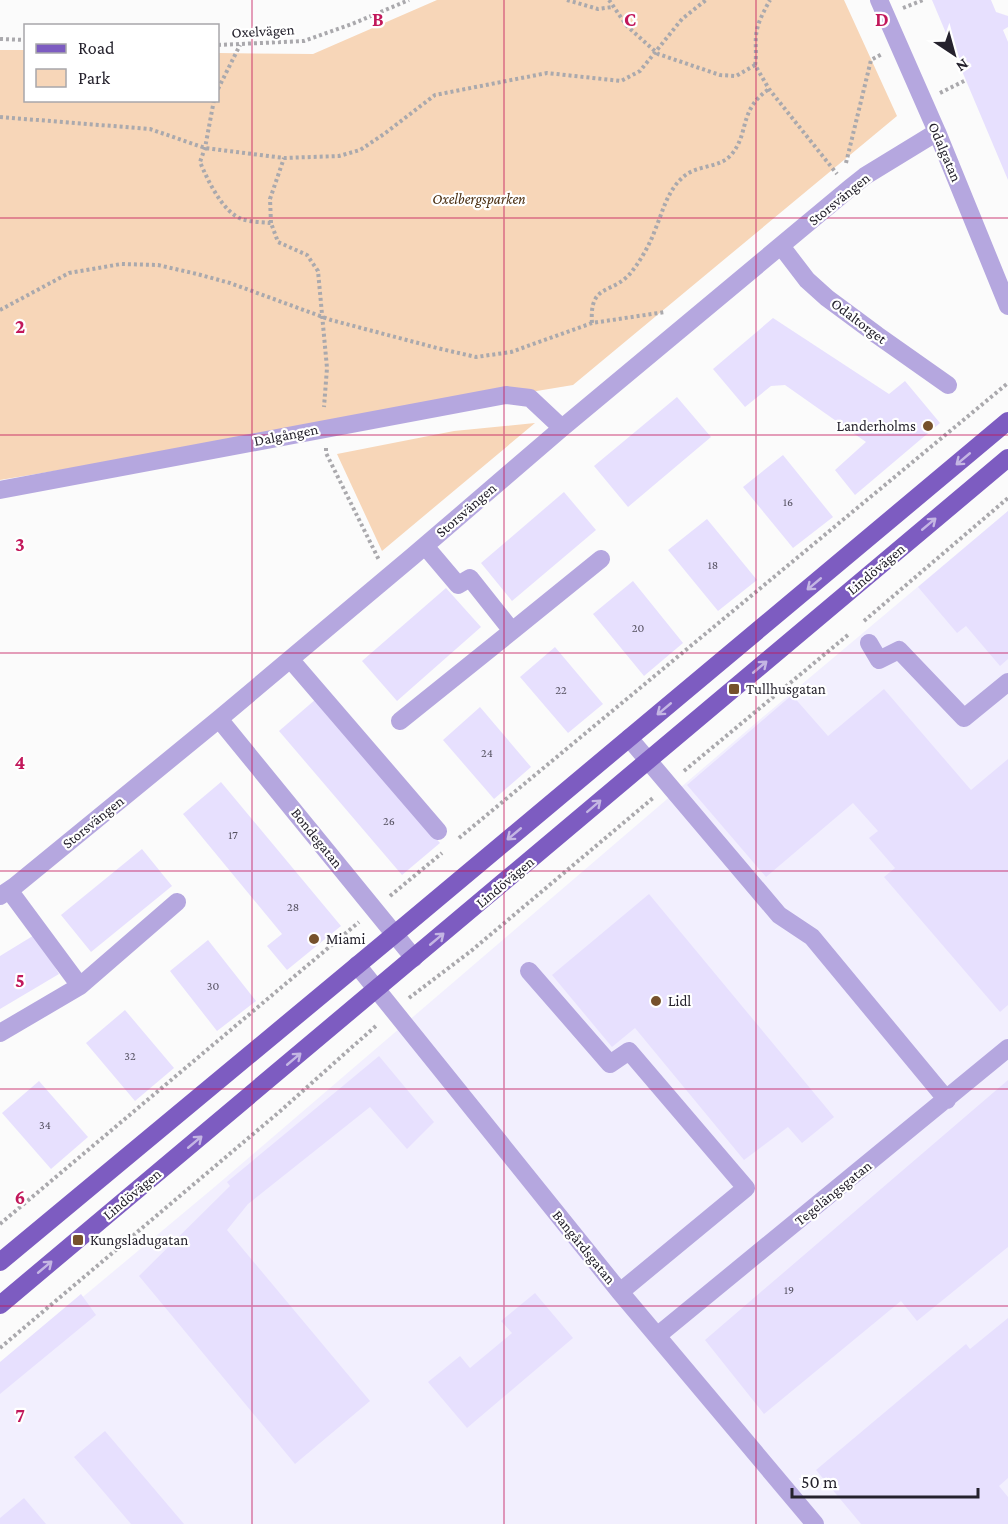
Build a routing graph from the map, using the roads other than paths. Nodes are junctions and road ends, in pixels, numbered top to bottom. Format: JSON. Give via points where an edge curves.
{"nodes":[{"id":1,"x":879,"y":0,"type":"edge"},
{"id":2,"x":937,"y":132,"type":"junction"},
{"id":3,"x":781,"y":246,"type":"junction"},
{"id":4,"x":1008,"y":306,"type":"edge"},
{"id":5,"x":948,"y":385,"type":"dead end"},
{"id":6,"x":1008,"y":421,"type":"edge"},
{"id":7,"x":562,"y":428,"type":"junction"},
{"id":8,"x":1008,"y":458,"type":"edge"},
{"id":9,"x":0,"y":490,"type":"edge"},
{"id":10,"x":425,"y":546,"type":"junction"},
{"id":11,"x":601,"y":559,"type":"dead end"},
{"id":12,"x":512,"y":631,"type":"junction"},
{"id":13,"x":869,"y":642,"type":"dead end"},
{"id":14,"x":290,"y":659,"type":"junction"},
{"id":15,"x":1008,"y":682,"type":"edge"},
{"id":16,"x":219,"y":719,"type":"junction"},
{"id":17,"x":400,"y":721,"type":"dead end"},
{"id":18,"x":629,"y":738,"type":"junction"},
{"id":19,"x":647,"y":760,"type":"junction"},
{"id":20,"x":438,"y":831,"type":"dead end"},
{"id":21,"x":4,"y":893,"type":"edge"},
{"id":22,"x":177,"y":902,"type":"dead end"},
{"id":23,"x":395,"y":934,"type":"junction"},
{"id":24,"x":414,"y":958,"type":"junction"},
{"id":25,"x":357,"y":965,"type":"junction"},
{"id":26,"x":529,"y":971,"type":"dead end"},
{"id":27,"x":80,"y":986,"type":"junction"},
{"id":28,"x":375,"y":990,"type":"junction"},
{"id":29,"x":0,"y":1033,"type":"edge"},
{"id":30,"x":1008,"y":1048,"type":"edge"},
{"id":31,"x":947,"y":1100,"type":"junction"},
{"id":32,"x":0,"y":1262,"type":"edge"},
{"id":33,"x":620,"y":1292,"type":"junction"},
{"id":34,"x":0,"y":1305,"type":"edge"},
{"id":35,"x":657,"y":1336,"type":"junction"},
{"id":36,"x":815,"y":1524,"type":"edge"}],
"edges":[{"from":1,"to":2,"type":"street","name":"Odalgatan"},
{"from":2,"to":3,"type":"street","name":"Storsvängen","via":[[865,176]]},
{"from":2,"to":4,"type":"street","name":"Odalgatan"},
{"from":3,"to":5,"type":"street","name":"Odaltorget","via":[[807,280],[827,298]]},
{"from":3,"to":7,"type":"street","name":"Storsvängen"},
{"from":6,"to":18,"type":"main road","name":"Lindövägen","one_way":true},
{"from":7,"to":9,"type":"street","name":"Dalgången","via":[[530,398],[506,395]]},
{"from":7,"to":10,"type":"street","name":"Storsvängen"},
{"from":19,"to":8,"type":"main road","name":"Lindövägen","one_way":true},
{"from":10,"to":12,"type":"street","via":[[458,585],[470,578]]},
{"from":10,"to":14,"type":"street","name":"Storsvängen"},
{"from":11,"to":12,"type":"street"},
{"from":12,"to":17,"type":"street"},
{"from":13,"to":15,"type":"street","via":[[879,660],[898,650],[964,718]]},
{"from":14,"to":16,"type":"street","name":"Storsvängen"},
{"from":14,"to":20,"type":"street"},
{"from":16,"to":21,"type":"street","name":"Storsvängen"},
{"from":16,"to":23,"type":"street","name":"Bondegatan"},
{"from":18,"to":19,"type":"street"},
{"from":18,"to":23,"type":"main road","name":"Lindövägen","one_way":true},
{"from":24,"to":19,"type":"main road","name":"Lindövägen","one_way":true},
{"from":19,"to":31,"type":"street","via":[[779,915],[812,936]]},
{"from":21,"to":27,"type":"street"},
{"from":22,"to":27,"type":"street"},
{"from":23,"to":24,"type":"street","name":"Bondegatan"},
{"from":23,"to":25,"type":"main road","name":"Lindövägen"},
{"from":24,"to":28,"type":"main road","name":"Lindövägen"},
{"from":25,"to":28,"type":"street","name":"Bangårdsgatan"},
{"from":25,"to":32,"type":"main road","name":"Lindövägen"},
{"from":26,"to":33,"type":"street","via":[[610,1064],[629,1051],[746,1188]]},
{"from":27,"to":29,"type":"street"},
{"from":28,"to":33,"type":"street","name":"Bangårdsgatan"},
{"from":34,"to":28,"type":"main road","name":"Lindövägen","one_way":true},
{"from":30,"to":31,"type":"street","name":"Tegelängsgatan"},
{"from":31,"to":35,"type":"street","name":"Tegelängsgatan"},
{"from":33,"to":35,"type":"street","name":"Bangårdsgatan"},
{"from":35,"to":36,"type":"street","name":"Bangårdsgatan"}]}
